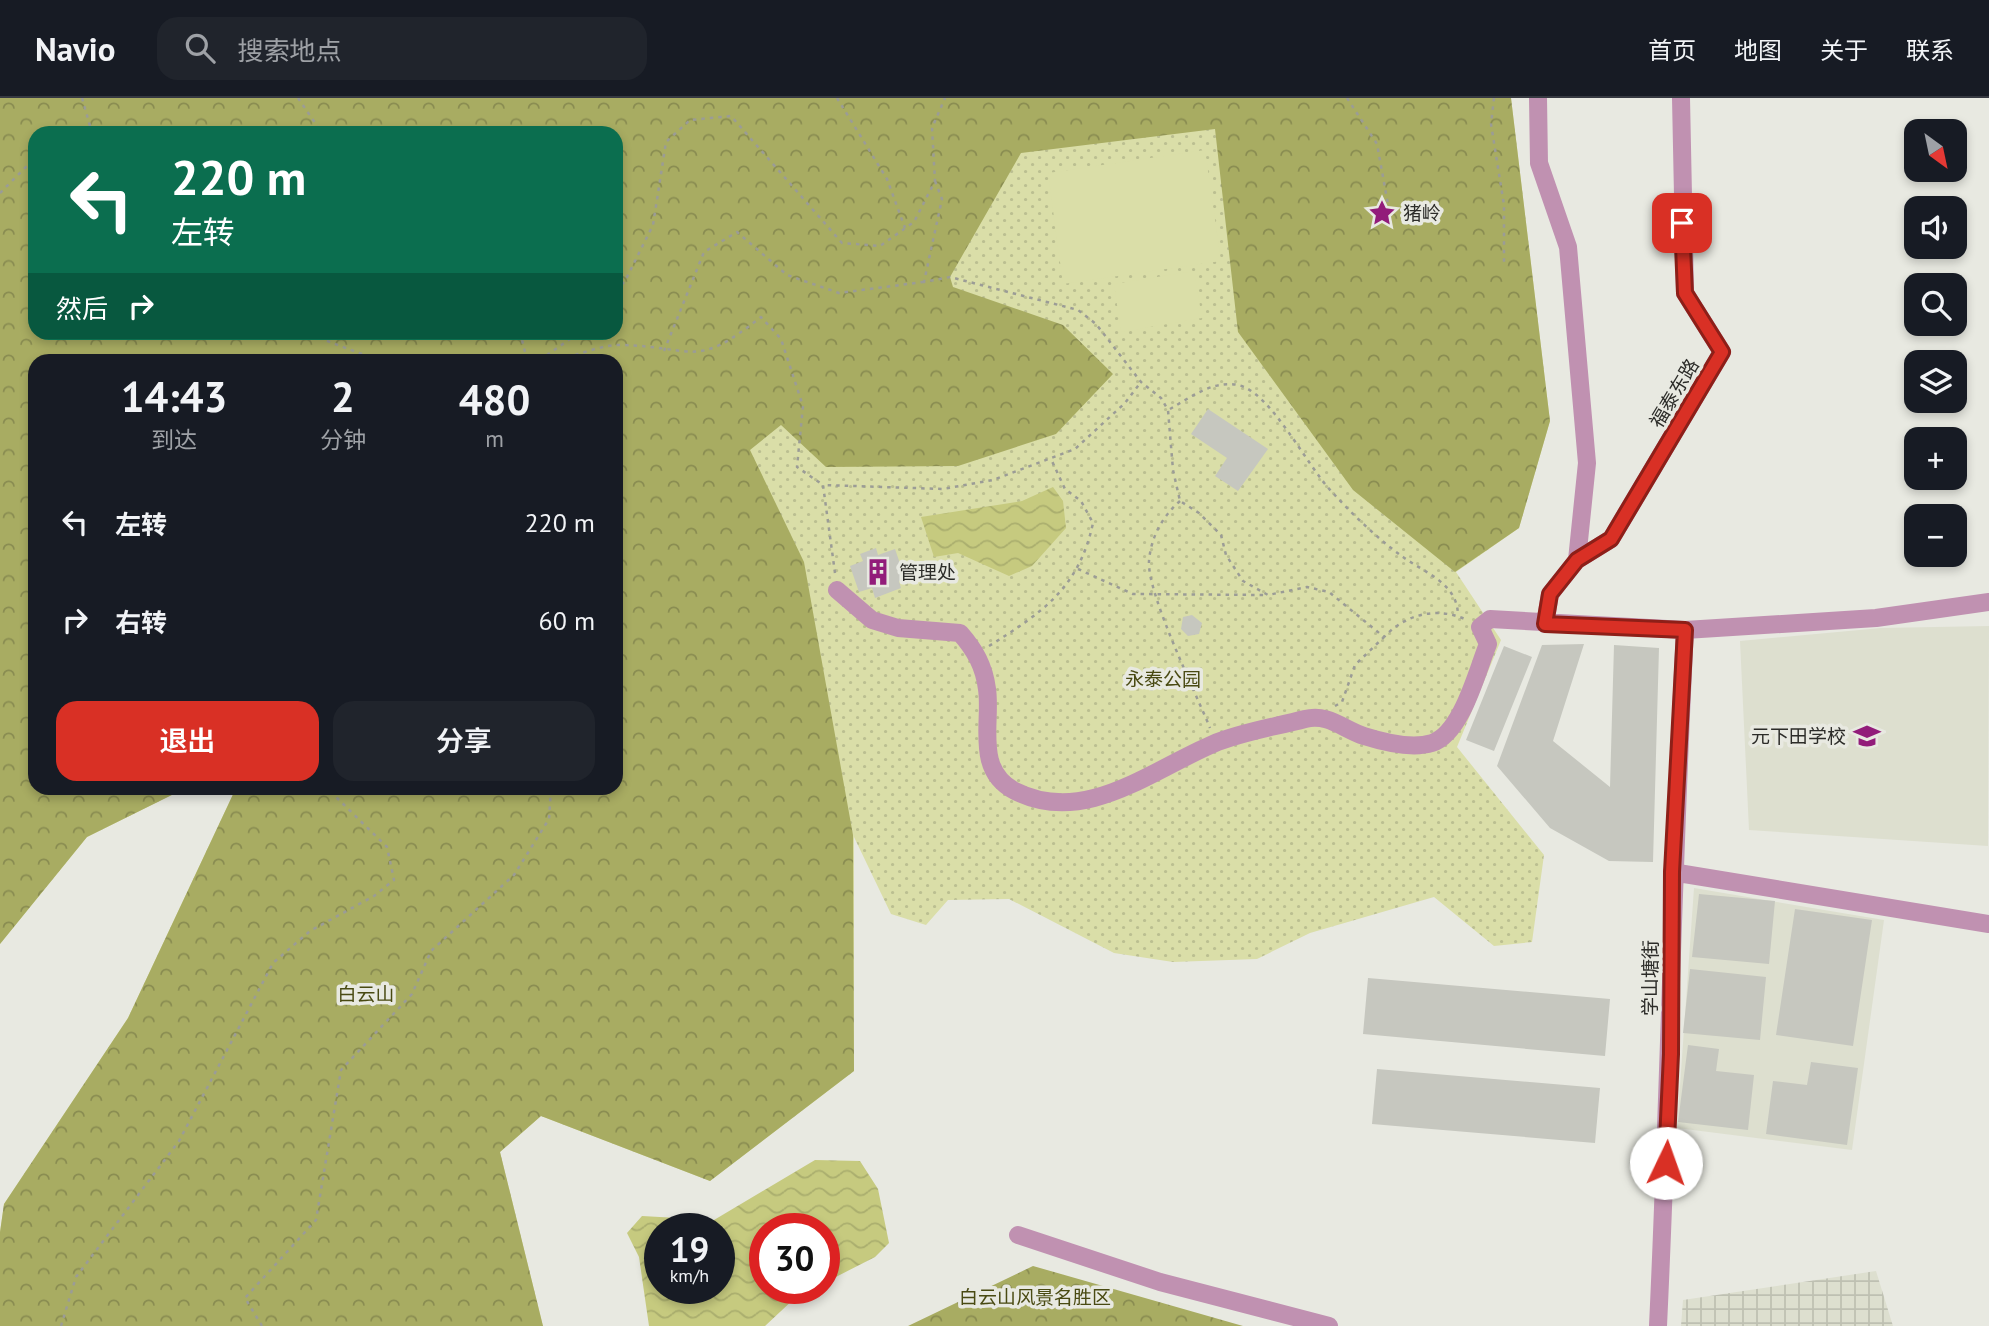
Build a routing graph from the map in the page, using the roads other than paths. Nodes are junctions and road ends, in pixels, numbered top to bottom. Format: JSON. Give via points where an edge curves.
{"nodes":[{"id":1,"x":1538,"y":98,"type":"edge"},
{"id":2,"x":1681,"y":98,"type":"edge"},
{"id":3,"x":1577,"y":560,"type":"junction"},
{"id":4,"x":837,"y":590,"type":"road end"},
{"id":5,"x":1989,"y":603,"type":"edge"},
{"id":6,"x":1545,"y":624,"type":"junction"},
{"id":7,"x":1685,"y":630,"type":"junction"},
{"id":8,"x":1672,"y":872,"type":"junction"},
{"id":9,"x":1989,"y":924,"type":"edge"},
{"id":10,"x":1018,"y":1235,"type":"dead end"},
{"id":11,"x":1329,"y":1326,"type":"edge"},
{"id":12,"x":1658,"y":1326,"type":"edge"}],
"edges":[{"from":1,"to":3,"type":"street","via":[[1539,163],[1568,247],[1586,449]]},
{"from":2,"to":3,"type":"street","name":"福泰东路","via":[[1685,293],[1722,352],[1611,539]]},
{"from":3,"to":6,"type":"street","via":[[1550,594]]},
{"from":4,"to":6,"type":"street","via":[[872,620],[898,628],[960,633],[977,653],[988,691],[985,726],[992,768],[1014,790],[1067,804],[1094,800],[1216,743],[1319,715],[1364,736],[1415,746],[1434,743],[1456,725],[1488,644],[1479,626],[1504,618]]},
{"from":5,"to":7,"type":"street","via":[[1876,618]]},
{"from":6,"to":7,"type":"street"},
{"from":7,"to":8,"type":"street","name":"学山塘街"},
{"from":8,"to":9,"type":"street"},
{"from":8,"to":12,"type":"street","name":"学山塘街","via":[[1671,1054]]},
{"from":10,"to":11,"type":"street","via":[[1160,1282]]}]}
